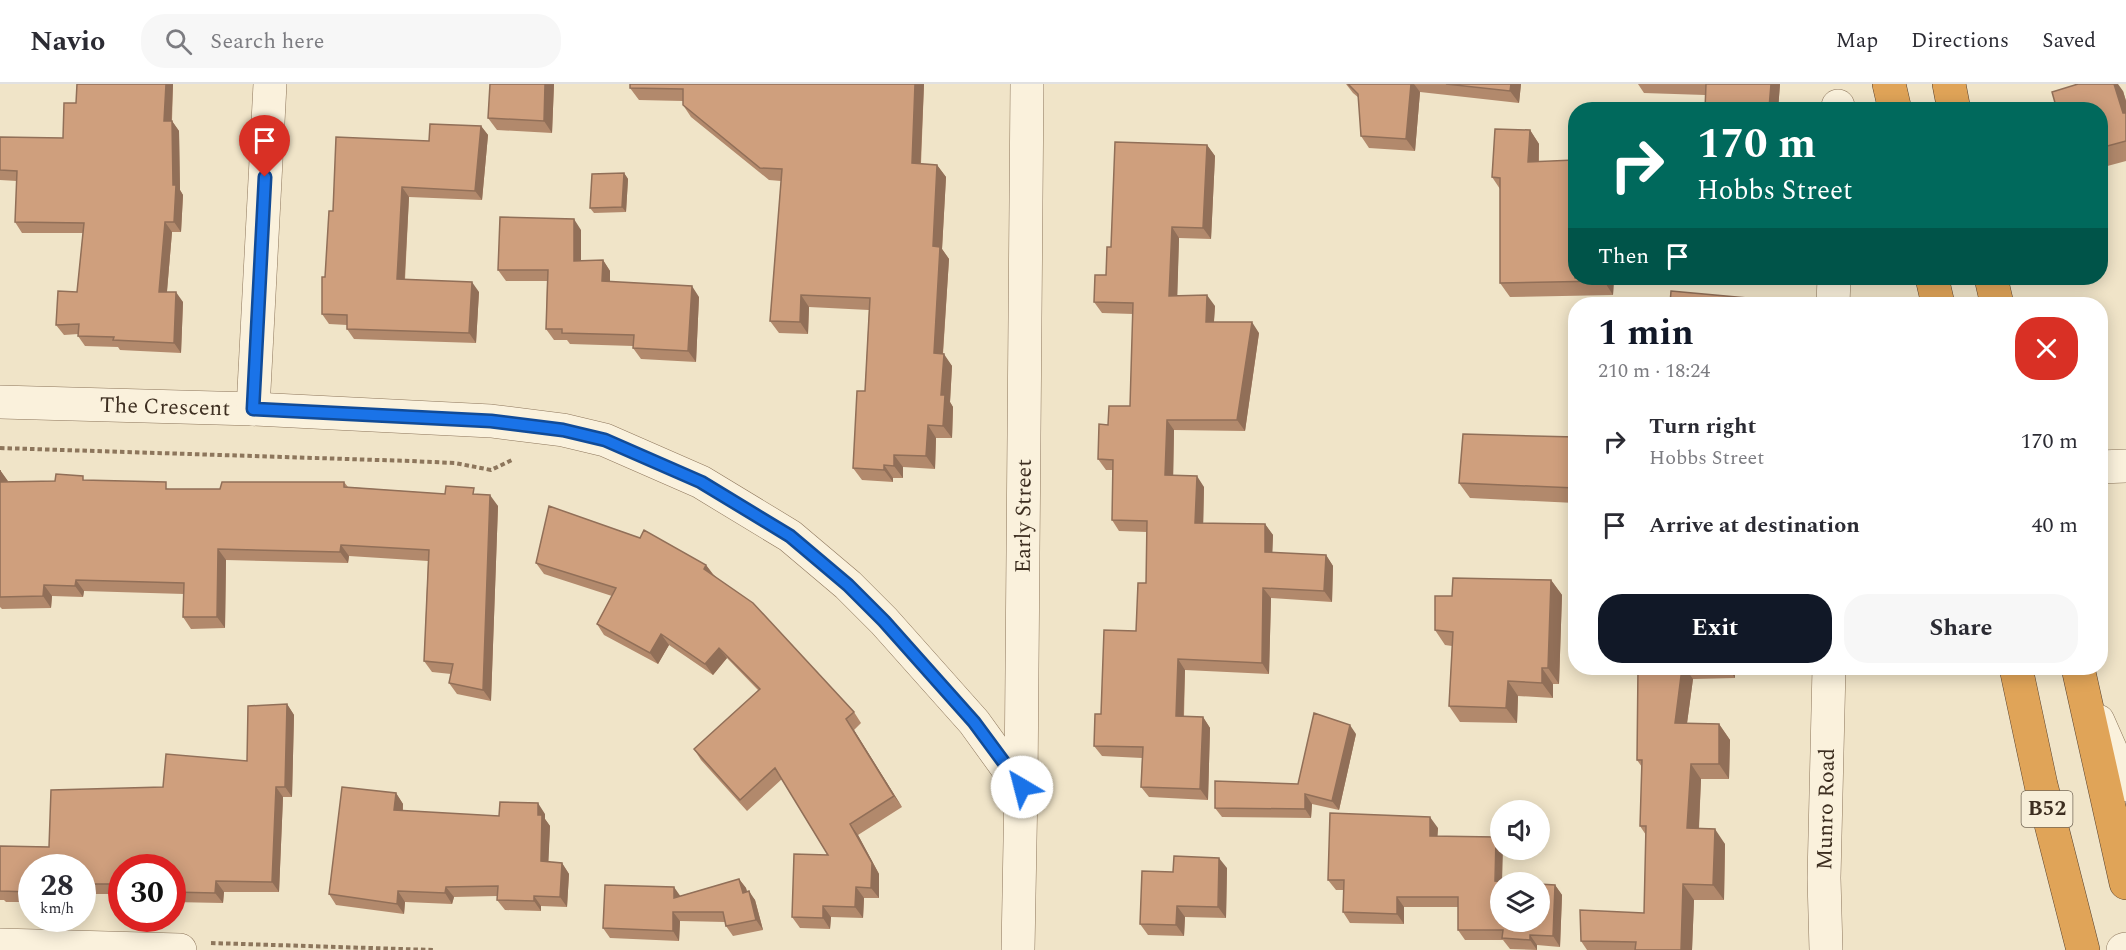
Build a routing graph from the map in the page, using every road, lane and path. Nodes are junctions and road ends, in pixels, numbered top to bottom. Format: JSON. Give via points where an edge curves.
{"nodes":[{"id":1,"x":270,"y":84,"type":"edge"},
{"id":2,"x":1028,"y":84,"type":"edge"},
{"id":3,"x":1949,"y":84,"type":"edge"},
{"id":4,"x":1952,"y":102,"type":"edge"},
{"id":5,"x":0,"y":402,"type":"edge"},
{"id":6,"x":253,"y":409,"type":"junction"},
{"id":7,"x":0,"y":448,"type":"edge"},
{"id":8,"x":516,"y":459,"type":"dead end"},
{"id":9,"x":2126,"y":466,"type":"edge"},
{"id":10,"x":2108,"y":467,"type":"edge"},
{"id":11,"x":1829,"y":675,"type":"edge"},
{"id":12,"x":2018,"y":675,"type":"edge"},
{"id":13,"x":2080,"y":676,"type":"edge"},
{"id":14,"x":2126,"y":785,"type":"edge"},
{"id":15,"x":1022,"y":787,"type":"junction"},
{"id":16,"x":2126,"y":883,"type":"edge"},
{"id":17,"x":0,"y":945,"type":"edge"},
{"id":18,"x":180,"y":950,"type":"edge"},
{"id":19,"x":1018,"y":950,"type":"edge"},
{"id":20,"x":1826,"y":950,"type":"edge"},
{"id":21,"x":2083,"y":950,"type":"edge"}],
"edges":[{"from":1,"to":6,"type":"street"},
{"from":2,"to":15,"type":"street","name":"Early Street"},
{"from":3,"to":4,"type":"highway"},
{"from":5,"to":6,"type":"street","name":"The Crescent"},
{"from":6,"to":15,"type":"street","name":"The Crescent","via":[[491,421],[563,430],[605,440],[701,482],[790,536],[848,585],[967,714]]},
{"from":7,"to":8,"type":"path","via":[[410,461],[490,470]]},
{"from":9,"to":10,"type":"street"},
{"from":11,"to":20,"type":"street","name":"Munro Road"},
{"from":12,"to":21,"type":"highway","number":"B52"},
{"from":13,"to":14,"type":"street"},
{"from":13,"to":16,"type":"highway","number":"B52"},
{"from":15,"to":19,"type":"street","name":"Early Street"},
{"from":17,"to":18,"type":"street"}]}
